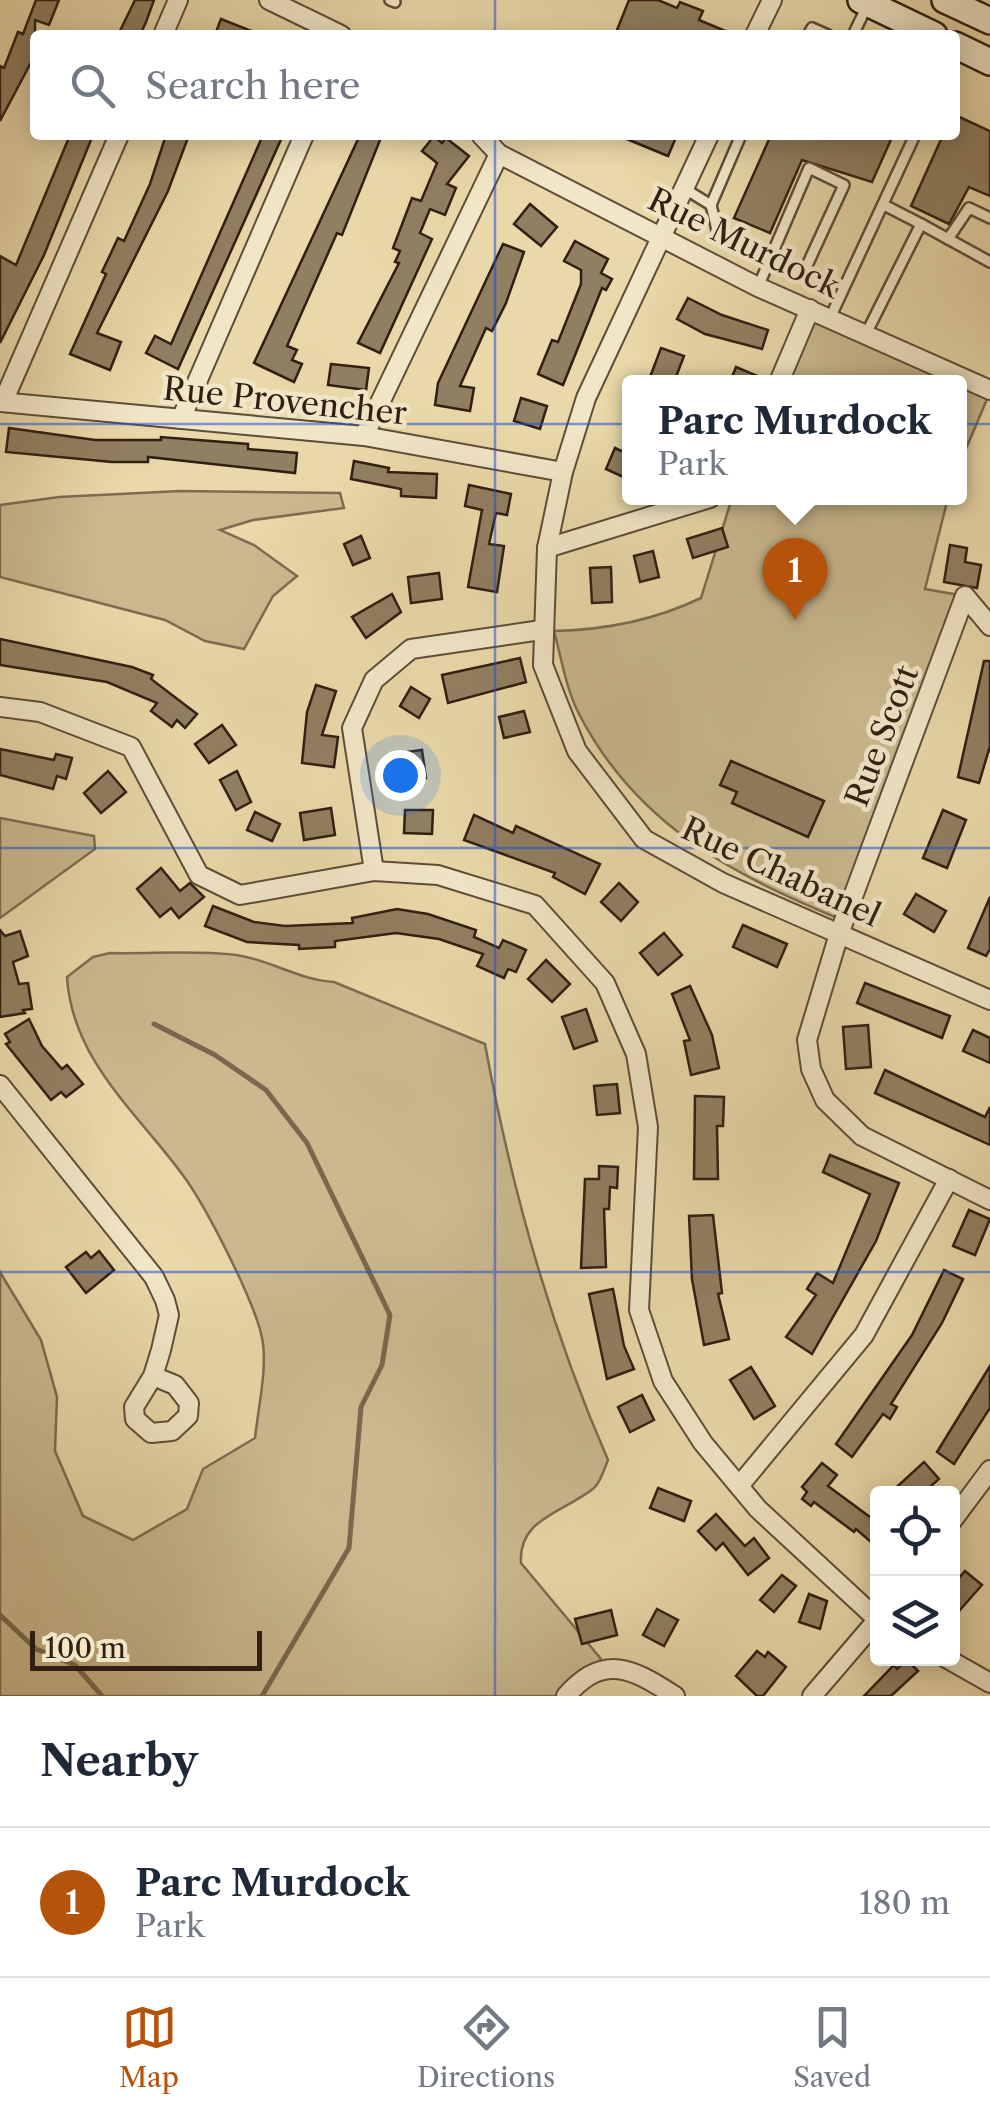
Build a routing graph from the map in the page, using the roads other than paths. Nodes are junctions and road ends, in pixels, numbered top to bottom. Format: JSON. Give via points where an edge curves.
{"nodes":[{"id":1,"x":178,"y":0,"type":"edge"},
{"id":2,"x":269,"y":0,"type":"edge"},
{"id":3,"x":772,"y":0,"type":"edge"},
{"id":4,"x":946,"y":0,"type":"edge"},
{"id":5,"x":865,"y":2,"type":"edge"},
{"id":6,"x":990,"y":21,"type":"edge"},
{"id":7,"x":165,"y":30,"type":"edge"},
{"id":8,"x":331,"y":30,"type":"edge"},
{"id":9,"x":757,"y":30,"type":"edge"},
{"id":10,"x":854,"y":30,"type":"edge"},
{"id":11,"x":924,"y":30,"type":"edge"},
{"id":12,"x":960,"y":51,"type":"edge"},
{"id":13,"x":990,"y":62,"type":"edge"},
{"id":14,"x":117,"y":140,"type":"edge"},
{"id":15,"x":302,"y":140,"type":"edge"},
{"id":16,"x":485,"y":140,"type":"edge"},
{"id":17,"x":707,"y":140,"type":"edge"},
{"id":18,"x":739,"y":140,"type":"edge"},
{"id":19,"x":913,"y":140,"type":"edge"},
{"id":20,"x":499,"y":154,"type":"junction"},
{"id":21,"x":684,"y":189,"type":"junction"},
{"id":22,"x":711,"y":205,"type":"junction"},
{"id":23,"x":884,"y":205,"type":"junction"},
{"id":24,"x":990,"y":218,"type":"edge"},
{"id":25,"x":921,"y":224,"type":"junction"},
{"id":26,"x":662,"y":239,"type":"junction"},
{"id":27,"x":948,"y":239,"type":"junction"},
{"id":28,"x":768,"y":256,"type":"junction"},
{"id":29,"x":990,"y":262,"type":"edge"},
{"id":30,"x":758,"y":287,"type":"junction"},
{"id":31,"x":810,"y":309,"type":"junction"},
{"id":32,"x":830,"y":318,"type":"junction"},
{"id":33,"x":866,"y":334,"type":"junction"},
{"id":34,"x":782,"y":375,"type":"edge"},
{"id":35,"x":957,"y":375,"type":"edge"},
{"id":36,"x":967,"y":380,"type":"edge"},
{"id":37,"x":990,"y":390,"type":"edge"},
{"id":38,"x":1,"y":402,"type":"edge"},
{"id":39,"x":181,"y":419,"type":"junction"},
{"id":40,"x":364,"y":436,"type":"junction"},
{"id":41,"x":562,"y":472,"type":"junction"},
{"id":42,"x":687,"y":505,"type":"edge"},
{"id":43,"x":547,"y":548,"type":"junction"},
{"id":44,"x":990,"y":626,"type":"edge"},
{"id":45,"x":541,"y":630,"type":"junction"},
{"id":46,"x":0,"y":707,"type":"edge"},
{"id":47,"x":374,"y":871,"type":"junction"},
{"id":48,"x":839,"y":934,"type":"junction"},
{"id":49,"x":990,"y":1000,"type":"edge"},
{"id":50,"x":0,"y":1086,"type":"edge"},
{"id":51,"x":949,"y":1179,"type":"junction"},
{"id":52,"x":990,"y":1200,"type":"edge"},
{"id":53,"x":153,"y":1376,"type":"dead end"},
{"id":54,"x":990,"y":1470,"type":"edge"},
{"id":55,"x":740,"y":1486,"type":"junction"},
{"id":56,"x":960,"y":1509,"type":"edge"},
{"id":57,"x":870,"y":1613,"type":"edge"},
{"id":58,"x":870,"y":1628,"type":"edge"},
{"id":59,"x":960,"y":1666,"type":"edge"},
{"id":60,"x":990,"y":1682,"type":"edge"},
{"id":61,"x":566,"y":1696,"type":"edge"},
{"id":62,"x":675,"y":1696,"type":"edge"},
{"id":63,"x":812,"y":1696,"type":"edge"}],
"edges":[{"from":1,"to":7,"type":"street"},
{"from":2,"to":8,"type":"street"},
{"from":3,"to":9,"type":"street"},
{"from":4,"to":6,"type":"main road"},
{"from":5,"to":10,"type":"lane"},
{"from":5,"to":11,"type":"main road"},
{"from":12,"to":13,"type":"main road"},
{"from":14,"to":38,"type":"street"},
{"from":15,"to":39,"type":"street"},
{"from":16,"to":20,"type":"street","name":"Rue Murdock"},
{"from":17,"to":21,"type":"street","name":"Rue Chabanel"},
{"from":18,"to":22,"type":"lane"},
{"from":19,"to":23,"type":"lane"},
{"from":20,"to":26,"type":"street","name":"Rue Murdock"},
{"from":20,"to":40,"type":"street"},
{"from":21,"to":22,"type":"lane"},
{"from":21,"to":26,"type":"street","name":"Rue Chabanel"},
{"from":22,"to":28,"type":"lane","via":[[717,230]]},
{"from":23,"to":25,"type":"lane"},
{"from":23,"to":32,"type":"lane"},
{"from":24,"to":27,"type":"lane","via":[[968,208]]},
{"from":25,"to":27,"type":"lane"},
{"from":25,"to":33,"type":"lane"},
{"from":26,"to":30,"type":"street","name":"Rue Murdock"},
{"from":26,"to":41,"type":"street","name":"Rue Chabanel","via":[[586,398]]},
{"from":27,"to":29,"type":"lane"},
{"from":28,"to":28,"type":"lane","via":[[809,168],[844,185],[804,272]]},
{"from":28,"to":30,"type":"lane"},
{"from":30,"to":31,"type":"street","name":"Rue Murdock"},
{"from":31,"to":32,"type":"street","name":"Rue Murdock"},
{"from":31,"to":34,"type":"street"},
{"from":32,"to":33,"type":"street","name":"Rue Murdock"},
{"from":33,"to":35,"type":"street","name":"Rue Murdock"},
{"from":36,"to":37,"type":"street","name":"Rue Murdock"},
{"from":38,"to":39,"type":"street","name":"Rue Provencher"},
{"from":39,"to":40,"type":"street","name":"Rue Provencher"},
{"from":40,"to":41,"type":"street","name":"Rue Provencher"},
{"from":41,"to":43,"type":"street","name":"Rue Chabanel"},
{"from":42,"to":43,"type":"street"},
{"from":43,"to":45,"type":"street","name":"Rue Chabanel"},
{"from":44,"to":48,"type":"street","name":"Rue Scott","via":[[965,596]]},
{"from":45,"to":47,"type":"street","via":[[411,649],[374,680],[352,728]]},
{"from":45,"to":48,"type":"street","name":"Rue Chabanel","via":[[543,666],[577,751],[644,838],[722,883]]},
{"from":46,"to":47,"type":"street","via":[[40,712],[131,747],[198,875],[240,895]]},
{"from":47,"to":55,"type":"street","via":[[438,874],[535,906],[605,983],[636,1054],[648,1127],[639,1310],[664,1380],[703,1443]]},
{"from":48,"to":49,"type":"street","name":"Rue Chabanel"},
{"from":48,"to":51,"type":"street","via":[[807,1040],[811,1069],[825,1100],[862,1136]]},
{"from":50,"to":53,"type":"street","via":[[154,1277],[169,1316]]},
{"from":51,"to":52,"type":"street"},
{"from":51,"to":55,"type":"street","via":[[864,1336]]},
{"from":54,"to":56,"type":"street"},
{"from":55,"to":57,"type":"street"},
{"from":58,"to":63,"type":"street"},
{"from":59,"to":60,"type":"street"},
{"from":61,"to":62,"type":"street","via":[[581,1678],[615,1667]]}]}
